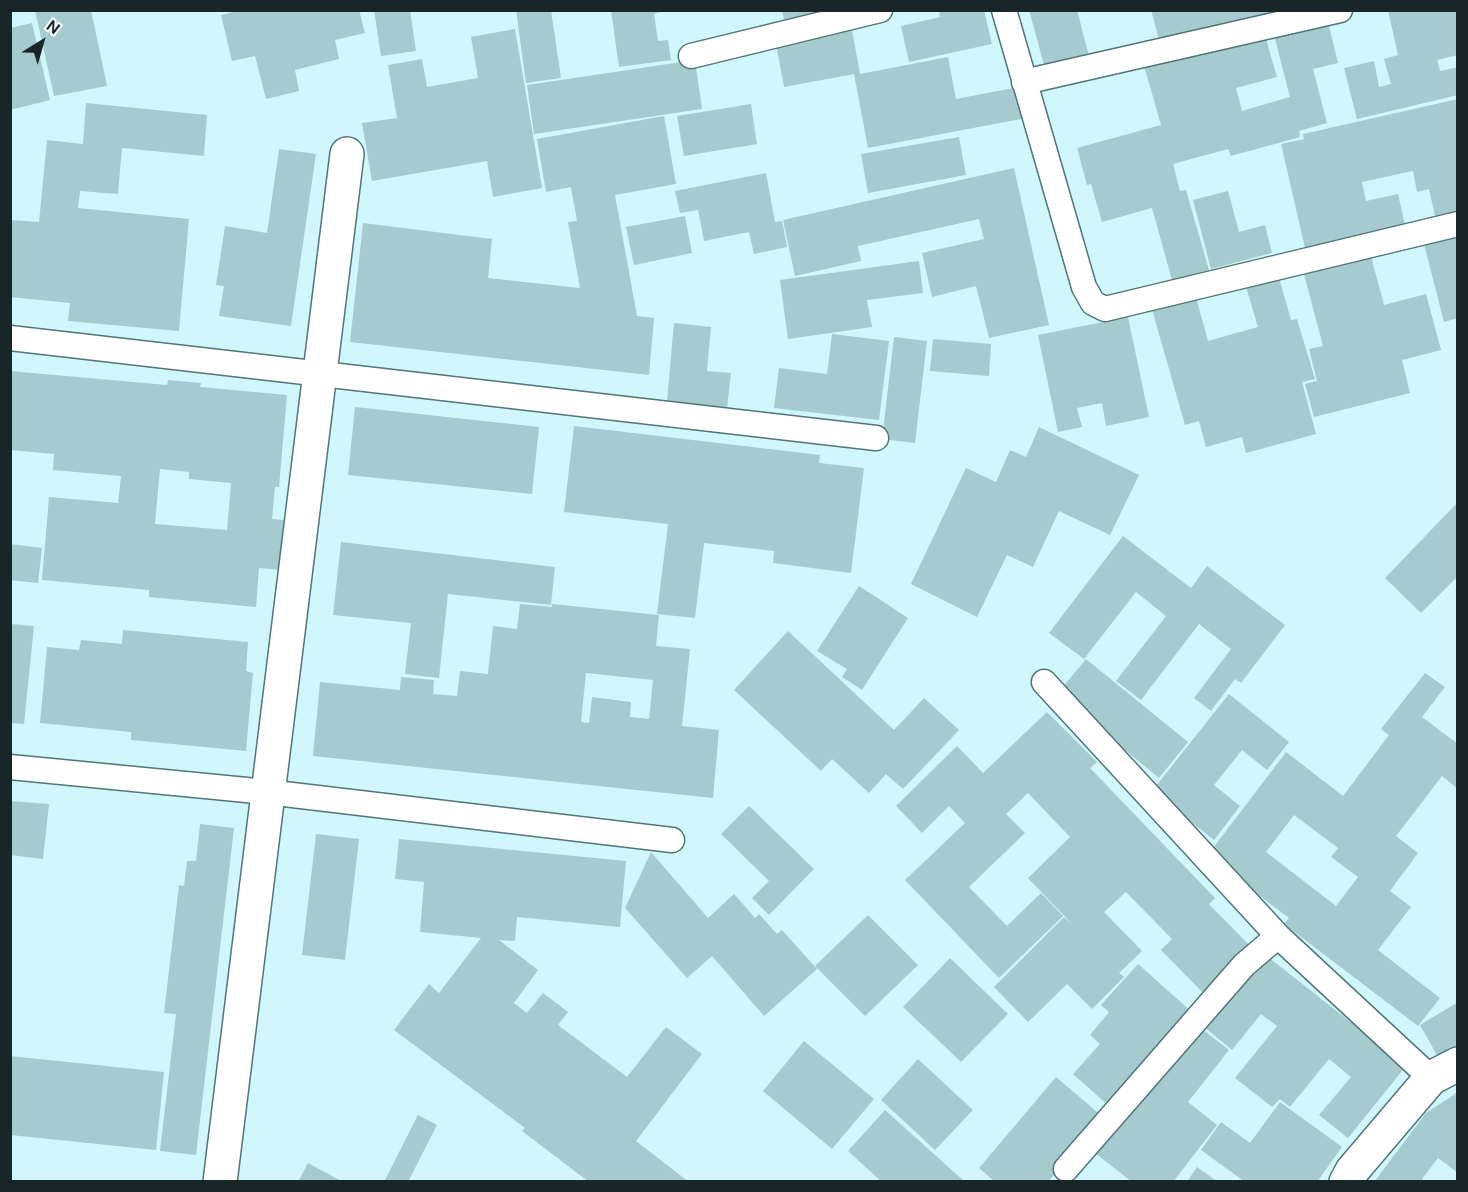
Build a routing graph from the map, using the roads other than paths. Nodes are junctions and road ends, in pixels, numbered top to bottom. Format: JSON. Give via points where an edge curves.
{"nodes":[{"id":1,"x":880,"y":10,"type":"edge"},
{"id":2,"x":1004,"y":10,"type":"edge"},
{"id":3,"x":1340,"y":10,"type":"edge"},
{"id":4,"x":691,"y":56,"type":"dead end"},
{"id":5,"x":1024,"y":82,"type":"junction"},
{"id":6,"x":346,"y":154,"type":"dead end"},
{"id":7,"x":1458,"y":224,"type":"edge"},
{"id":8,"x":10,"y":338,"type":"edge"},
{"id":9,"x":319,"y":372,"type":"junction"},
{"id":10,"x":876,"y":438,"type":"dead end"},
{"id":11,"x":1044,"y":682,"type":"dead end"},
{"id":12,"x":10,"y":767,"type":"edge"},
{"id":13,"x":267,"y":792,"type":"junction"},
{"id":14,"x":672,"y":840,"type":"dead end"},
{"id":15,"x":1278,"y":936,"type":"junction"},
{"id":16,"x":1444,"y":1071,"type":"edge"},
{"id":17,"x":1066,"y":1169,"type":"dead end"},
{"id":18,"x":220,"y":1182,"type":"edge"},
{"id":19,"x":1346,"y":1182,"type":"edge"}],
"edges":[{"from":1,"to":4,"type":"lane"},
{"from":2,"to":5,"type":"lane"},
{"from":3,"to":5,"type":"lane"},
{"from":5,"to":7,"type":"lane","via":[[1084,287],[1093,303],[1105,309]]},
{"from":6,"to":9,"type":"street"},
{"from":8,"to":9,"type":"lane"},
{"from":9,"to":10,"type":"lane"},
{"from":9,"to":13,"type":"street"},
{"from":11,"to":15,"type":"lane"},
{"from":12,"to":13,"type":"lane"},
{"from":13,"to":14,"type":"lane"},
{"from":13,"to":18,"type":"street"},
{"from":15,"to":16,"type":"lane"},
{"from":15,"to":17,"type":"lane","via":[[1244,965]]},
{"from":16,"to":19,"type":"street"}]}
